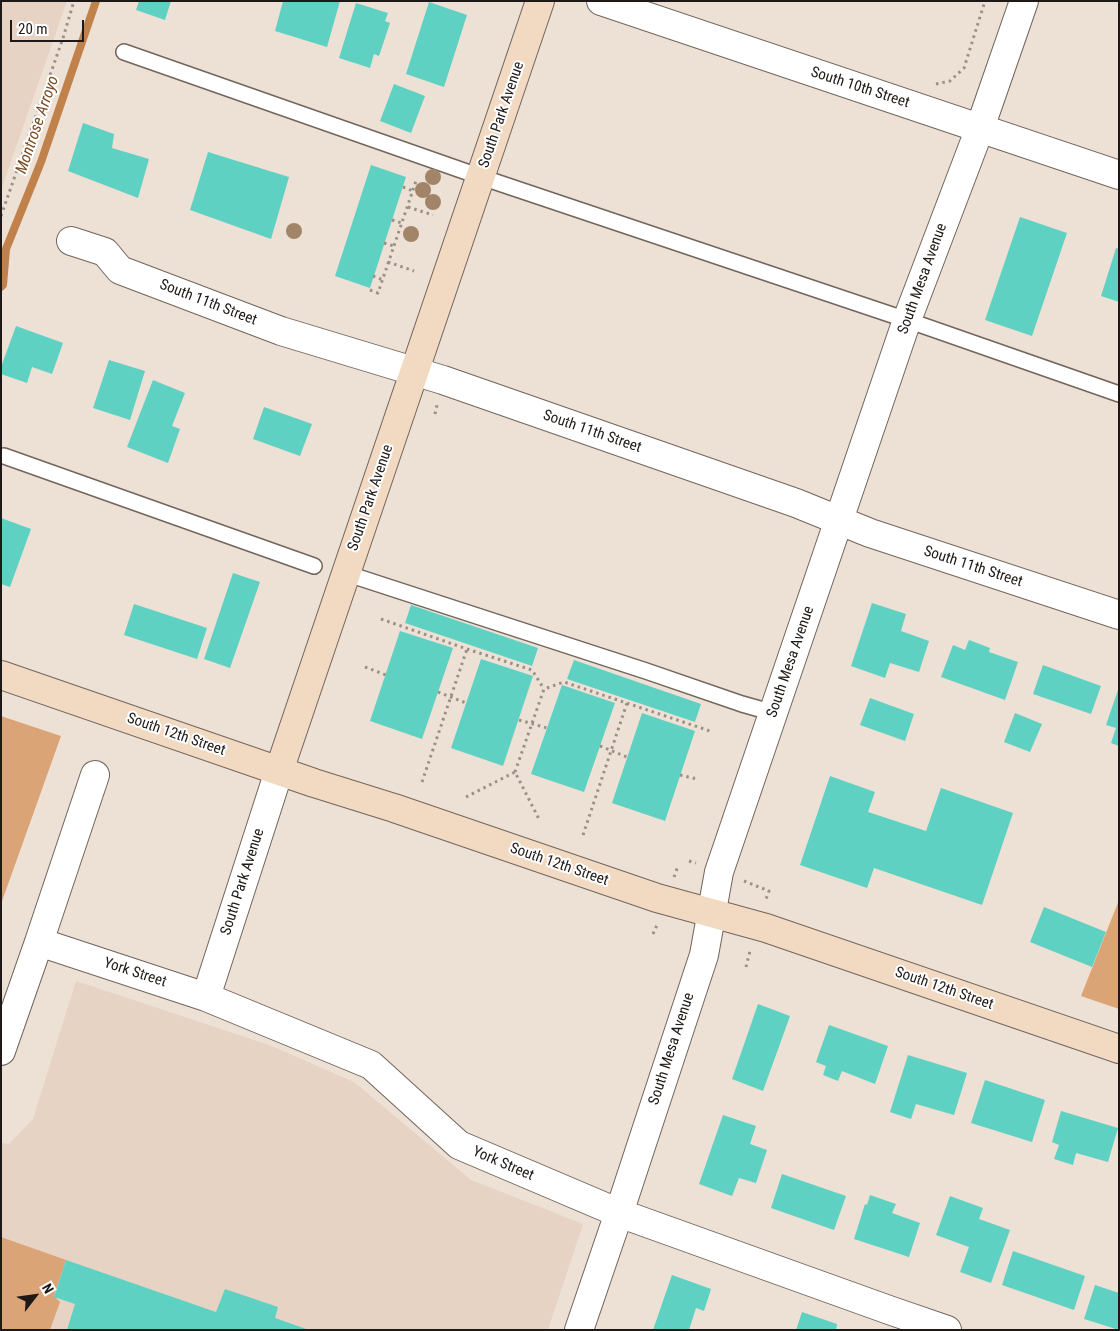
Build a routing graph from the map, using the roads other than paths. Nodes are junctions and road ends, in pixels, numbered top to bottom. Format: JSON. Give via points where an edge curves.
{"nodes":[{"id":1,"x":540,"y":1,"type":"edge"},
{"id":2,"x":601,"y":1,"type":"edge"},
{"id":3,"x":1024,"y":1,"type":"edge"},
{"id":4,"x":124,"y":52,"type":"dead end"},
{"id":5,"x":980,"y":128,"type":"junction"},
{"id":6,"x":1119,"y":175,"type":"edge"},
{"id":7,"x":481,"y":177,"type":"junction"},
{"id":8,"x":71,"y":242,"type":"dead end"},
{"id":9,"x":907,"y":320,"type":"junction"},
{"id":10,"x":414,"y":372,"type":"junction"},
{"id":11,"x":1119,"y":394,"type":"edge"},
{"id":12,"x":4,"y":456,"type":"dead end"},
{"id":13,"x":840,"y":521,"type":"junction"},
{"id":14,"x":314,"y":566,"type":"dead end"},
{"id":15,"x":345,"y":573,"type":"junction"},
{"id":16,"x":1119,"y":615,"type":"edge"},
{"id":17,"x":1,"y":675,"type":"edge"},
{"id":18,"x":774,"y":713,"type":"junction"},
{"id":19,"x":279,"y":771,"type":"junction"},
{"id":20,"x":94,"y":775,"type":"dead end"},
{"id":21,"x":712,"y":912,"type":"junction"},
{"id":22,"x":39,"y":942,"type":"junction"},
{"id":23,"x":206,"y":997,"type":"junction"},
{"id":24,"x":1119,"y":1049,"type":"edge"},
{"id":25,"x":1,"y":1052,"type":"edge"},
{"id":26,"x":620,"y":1213,"type":"junction"},
{"id":27,"x":885,"y":1320,"type":"edge"},
{"id":28,"x":579,"y":1330,"type":"edge"},
{"id":29,"x":947,"y":1330,"type":"edge"}],
"edges":[{"from":1,"to":7,"type":"street","name":"South Park Avenue"},
{"from":2,"to":5,"type":"street","name":"South 10th Street"},
{"from":3,"to":5,"type":"street","name":"South Mesa Avenue"},
{"from":4,"to":7,"type":"lane"},
{"from":5,"to":6,"type":"street","name":"South 10th Street"},
{"from":5,"to":9,"type":"street","name":"South Mesa Avenue"},
{"from":7,"to":9,"type":"lane"},
{"from":7,"to":10,"type":"street","name":"South Park Avenue"},
{"from":8,"to":10,"type":"street","name":"South 11th Street","via":[[105,252],[120,270],[272,328]]},
{"from":9,"to":11,"type":"lane"},
{"from":9,"to":13,"type":"street","name":"South Mesa Avenue"},
{"from":10,"to":13,"type":"street","name":"South 11th Street"},
{"from":10,"to":15,"type":"street","name":"South Park Avenue"},
{"from":12,"to":14,"type":"lane"},
{"from":13,"to":16,"type":"street","name":"South 11th Street"},
{"from":13,"to":18,"type":"street","name":"South Mesa Avenue"},
{"from":15,"to":18,"type":"lane"},
{"from":15,"to":19,"type":"street","name":"South Park Avenue"},
{"from":17,"to":19,"type":"street","name":"South 12th Street"},
{"from":18,"to":21,"type":"street","name":"South Mesa Avenue","via":[[720,872]]},
{"from":19,"to":21,"type":"street","name":"South 12th Street","via":[[666,901]]},
{"from":19,"to":23,"type":"street","name":"South Park Avenue"},
{"from":20,"to":22,"type":"street"},
{"from":21,"to":24,"type":"street","name":"South 12th Street"},
{"from":21,"to":26,"type":"street","name":"South Mesa Avenue","via":[[704,955]]},
{"from":22,"to":23,"type":"street","name":"York Street"},
{"from":22,"to":25,"type":"street"},
{"from":23,"to":26,"type":"street","name":"York Street","via":[[371,1065],[459,1145]]},
{"from":26,"to":27,"type":"street","name":"York Street"},
{"from":26,"to":28,"type":"street","name":"South Mesa Avenue"},
{"from":27,"to":29,"type":"street","name":"York Street"}]}
